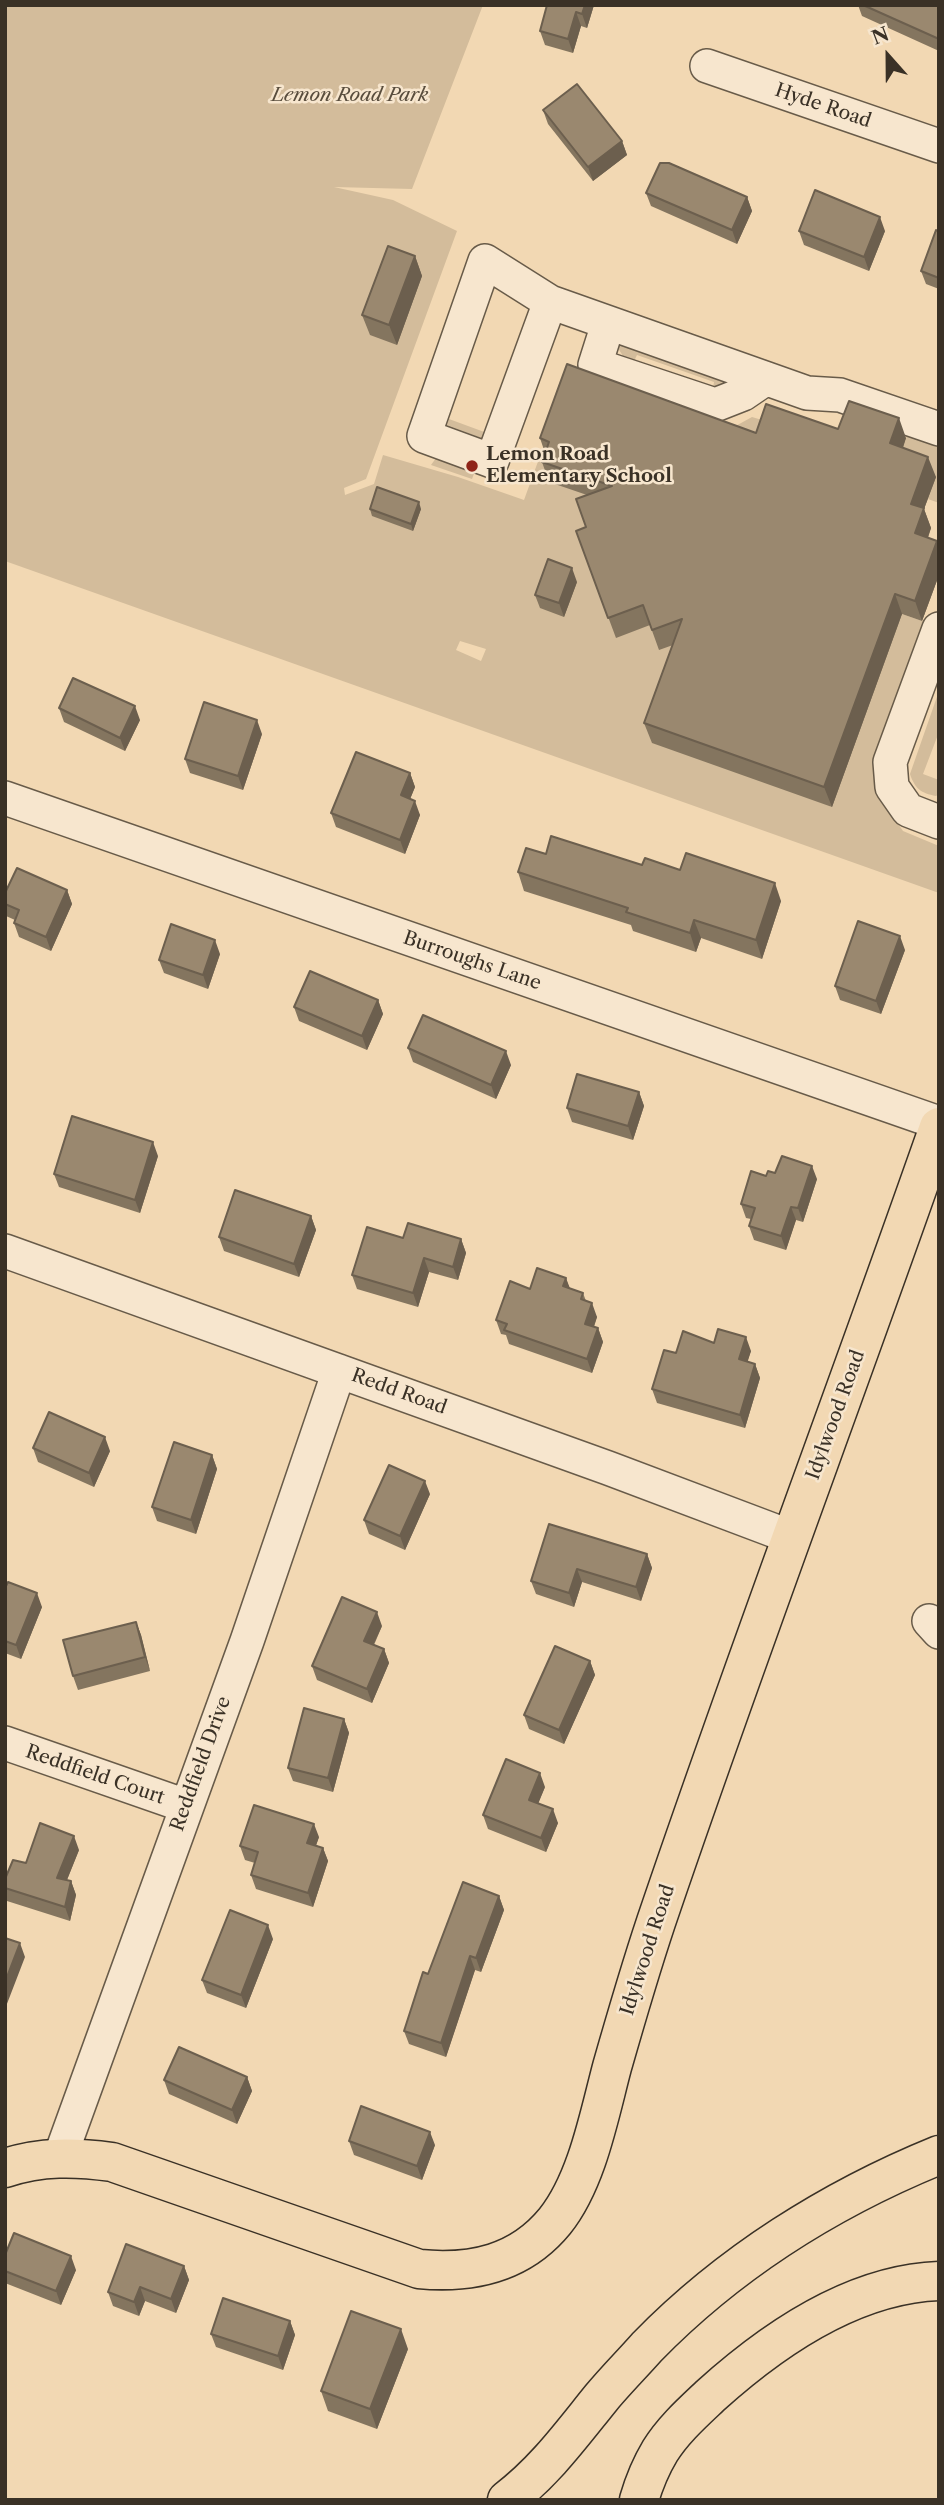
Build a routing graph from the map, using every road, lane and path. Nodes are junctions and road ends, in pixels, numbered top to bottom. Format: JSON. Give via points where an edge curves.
{"nodes":[{"id":1,"x":706,"y":66,"type":"dead end"},
{"id":2,"x":939,"y":146,"type":"edge"},
{"id":3,"x":550,"y":302,"type":"junction"},
{"id":4,"x":939,"y":429,"type":"edge"},
{"id":5,"x":939,"y":629,"type":"edge"},
{"id":6,"x":5,"y":798,"type":"edge"},
{"id":7,"x":939,"y":822,"type":"edge"},
{"id":8,"x":939,"y":1125,"type":"edge"},
{"id":9,"x":5,"y":1251,"type":"edge"},
{"id":10,"x":339,"y":1371,"type":"junction"},
{"id":11,"x":791,"y":1537,"type":"junction"},
{"id":12,"x":5,"y":1743,"type":"edge"},
{"id":13,"x":186,"y":1806,"type":"junction"},
{"id":14,"x":939,"y":2155,"type":"edge"},
{"id":15,"x":60,"y":2157,"type":"junction"},
{"id":16,"x":5,"y":2168,"type":"edge"},
{"id":17,"x":939,"y":2281,"type":"edge"},
{"id":18,"x":507,"y":2500,"type":"edge"},
{"id":19,"x":639,"y":2500,"type":"edge"}],
"edges":[{"from":1,"to":2,"type":"street","name":"Hyde Road"},
{"from":3,"to":3,"type":"street","via":[[485,261],[424,436],[492,461]]},
{"from":3,"to":4,"type":"street","via":[[608,324],[595,365],[715,405],[765,379],[807,393],[840,395]]},
{"from":5,"to":7,"type":"street","via":[[890,762],[892,787],[908,810]]},
{"from":6,"to":8,"type":"street","name":"Burroughs Lane"},
{"from":8,"to":11,"type":"main road","name":"Idylwood Road"},
{"from":9,"to":10,"type":"street","name":"Redd Road"},
{"from":10,"to":11,"type":"street","name":"Redd Road"},
{"from":10,"to":13,"type":"street","name":"Reddfield Drive"},
{"from":11,"to":15,"type":"main road","name":"Idylwood Road","via":[[634,1990],[591,2144],[570,2197],[535,2241],[478,2269],[419,2269],[112,2162]]},
{"from":12,"to":13,"type":"street","name":"Reddfield Court"},
{"from":13,"to":15,"type":"street","name":"Reddfield Drive"},
{"from":14,"to":18,"type":"main road","via":[[826,2209],[706,2294],[649,2346],[558,2452]]},
{"from":15,"to":16,"type":"main road","name":"Idylwood Road"},
{"from":17,"to":19,"type":"main road","via":[[881,2290],[834,2309],[785,2337],[732,2376],[684,2420],[661,2450]]}]}
